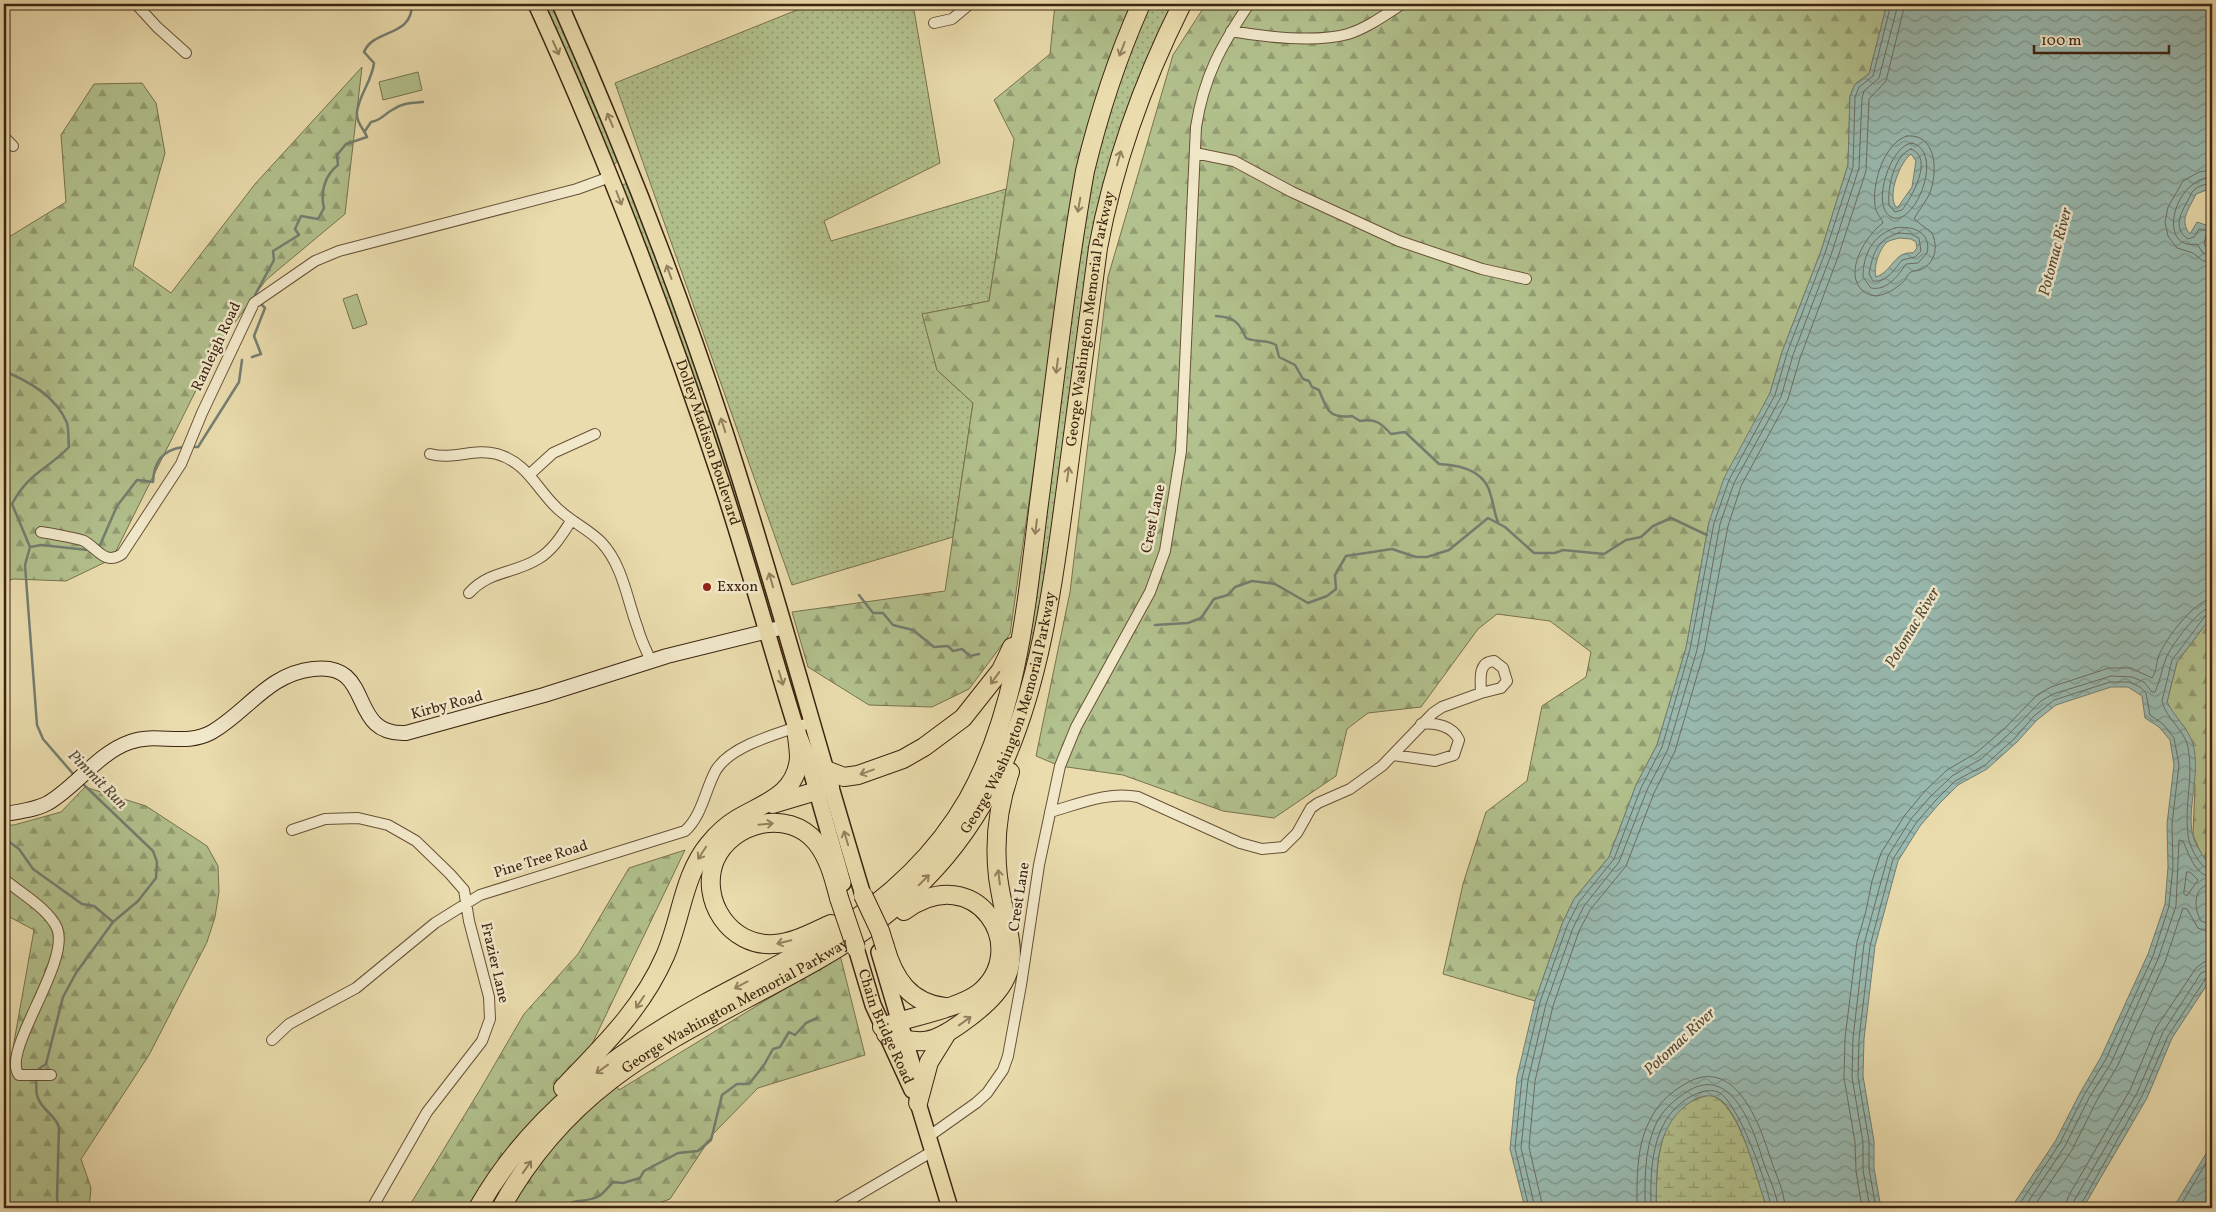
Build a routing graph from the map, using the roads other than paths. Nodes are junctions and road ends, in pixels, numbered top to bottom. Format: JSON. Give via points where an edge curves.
{"nodes":[{"id":1,"x":136,"y":4,"type":"edge"},
{"id":2,"x":536,"y":4,"type":"edge"},
{"id":3,"x":560,"y":4,"type":"edge"},
{"id":4,"x":970,"y":4,"type":"edge"},
{"id":5,"x":1141,"y":4,"type":"edge"},
{"id":6,"x":1182,"y":4,"type":"edge"},
{"id":7,"x":1249,"y":4,"type":"edge"},
{"id":8,"x":1402,"y":4,"type":"edge"},
{"id":9,"x":934,"y":23,"type":"dead end"},
{"id":10,"x":1231,"y":31,"type":"junction"},
{"id":11,"x":186,"y":53,"type":"dead end"},
{"id":12,"x":4,"y":137,"type":"edge"},
{"id":13,"x":13,"y":146,"type":"dead end"},
{"id":14,"x":1195,"y":154,"type":"junction"},
{"id":15,"x":630,"y":169,"type":"junction"},
{"id":16,"x":610,"y":177,"type":"junction"},
{"id":17,"x":1526,"y":278,"type":"dead end"},
{"id":18,"x":714,"y":398,"type":"junction"},
{"id":19,"x":695,"y":405,"type":"junction"},
{"id":20,"x":596,"y":434,"type":"dead end"},
{"id":21,"x":430,"y":454,"type":"dead end"},
{"id":22,"x":530,"y":474,"type":"junction"},
{"id":23,"x":571,"y":521,"type":"junction"},
{"id":24,"x":41,"y":532,"type":"dead end"},
{"id":25,"x":469,"y":593,"type":"dead end"},
{"id":26,"x":1026,"y":601,"type":"junction"},
{"id":27,"x":784,"y":627,"type":"junction"},
{"id":28,"x":766,"y":631,"type":"junction"},
{"id":29,"x":651,"y":660,"type":"junction"},
{"id":30,"x":1481,"y":694,"type":"dead end"},
{"id":31,"x":1024,"y":711,"type":"junction"},
{"id":32,"x":1421,"y":724,"type":"junction"},
{"id":33,"x":804,"y":725,"type":"junction"},
{"id":34,"x":1393,"y":755,"type":"junction"},
{"id":35,"x":824,"y":782,"type":"junction"},
{"id":36,"x":756,"y":809,"type":"junction"},
{"id":37,"x":1050,"y":812,"type":"junction"},
{"id":38,"x":4,"y":814,"type":"edge"},
{"id":39,"x":292,"y":830,"type":"dead end"},
{"id":40,"x":4,"y":879,"type":"edge"},
{"id":41,"x":857,"y":895,"type":"junction"},
{"id":42,"x":466,"y":903,"type":"junction"},
{"id":43,"x":882,"y":949,"type":"junction"},
{"id":44,"x":858,"y":956,"type":"joint"},
{"id":45,"x":823,"y":957,"type":"junction"},
{"id":46,"x":946,"y":1007,"type":"junction"},
{"id":47,"x":889,"y":1027,"type":"junction"},
{"id":48,"x":947,"y":1033,"type":"junction"},
{"id":49,"x":272,"y":1040,"type":"dead end"},
{"id":50,"x":905,"y":1041,"type":"junction"},
{"id":51,"x":51,"y":1074,"type":"dead end"},
{"id":52,"x":918,"y":1103,"type":"junction"},
{"id":53,"x":930,"y":1144,"type":"junction"},
{"id":54,"x":482,"y":1202,"type":"edge"},
{"id":55,"x":372,"y":1208,"type":"edge"},
{"id":56,"x":501,"y":1208,"type":"edge"},
{"id":57,"x":836,"y":1208,"type":"edge"},
{"id":58,"x":950,"y":1208,"type":"edge"}],
"edges":[{"from":1,"to":11,"type":"street"},
{"from":2,"to":16,"type":"main road","name":"Dolley Madison Boulevard","one_way":true},
{"from":15,"to":3,"type":"main road","name":"Dolley Madison Boulevard","one_way":true},
{"from":4,"to":9,"type":"street","via":[[952,19]]},
{"from":5,"to":26,"type":"highway","name":"George Washington Memorial Parkway","one_way":true,"via":[[1111,78],[1085,171]]},
{"from":31,"to":6,"type":"highway","name":"George Washington Memorial Parkway","one_way":true,"via":[[1038,661],[1054,579],[1106,207],[1137,104]]},
{"from":7,"to":10,"type":"street","name":"Crest Lane"},
{"from":8,"to":10,"type":"street","via":[[1363,28],[1336,37]]},
{"from":10,"to":14,"type":"street","name":"Crest Lane","via":[[1204,84]]},
{"from":12,"to":13,"type":"street"},
{"from":14,"to":17,"type":"street","via":[[1234,161],[1406,244],[1482,269]]},
{"from":14,"to":37,"type":"street","name":"Crest Lane","via":[[1181,451],[1169,534],[1150,592],[1068,743]]},
{"from":15,"to":16,"type":"main road"},
{"from":18,"to":15,"type":"main road","name":"Dolley Madison Boulevard","one_way":true},
{"from":16,"to":19,"type":"main road","name":"Dolley Madison Boulevard","one_way":true},
{"from":16,"to":24,"type":"street","name":"Ranleigh Road","via":[[577,189],[339,251],[314,261],[254,303],[186,455],[122,554],[104,557],[84,540]]},
{"from":18,"to":19,"type":"main road"},
{"from":27,"to":18,"type":"main road","name":"Dolley Madison Boulevard","one_way":true},
{"from":19,"to":28,"type":"main road","name":"Dolley Madison Boulevard"},
{"from":20,"to":22,"type":"street","via":[[553,453]]},
{"from":21,"to":22,"type":"street","via":[[442,457],[496,454]]},
{"from":22,"to":23,"type":"street","via":[[546,497]]},
{"from":23,"to":25,"type":"street","via":[[558,541],[538,559],[485,579]]},
{"from":23,"to":29,"type":"street","via":[[600,542],[616,563]]},
{"from":26,"to":35,"type":"highway","one_way":true,"via":[[1010,653],[1001,670],[953,727],[903,759],[858,775]]},
{"from":26,"to":41,"type":"highway","name":"George Washington Memorial Parkway","via":[[1005,705],[991,747],[960,811],[938,843],[903,880]]},
{"from":27,"to":28,"type":"main road","name":"Kirby Road"},
{"from":27,"to":33,"type":"main road","name":"Dolley Madison Boulevard"},
{"from":28,"to":29,"type":"main road","name":"Kirby Road"},
{"from":28,"to":33,"type":"main road","name":"Dolley Madison Boulevard","one_way":true},
{"from":29,"to":38,"type":"main road","name":"Kirby Road","via":[[489,712],[400,734],[388,732],[373,723],[355,686],[342,673],[321,668],[305,670],[285,676],[267,687],[216,730],[185,740],[148,738],[130,742],[116,748],[44,805]]},
{"from":30,"to":32,"type":"street","via":[[1442,707]]},
{"from":45,"to":31,"type":"highway","name":"George Washington Memorial Parkway","one_way":true,"via":[[888,913],[947,856],[993,786]]},
{"from":48,"to":31,"type":"highway","one_way":true,"via":[[992,998],[1004,983],[1010,966],[1011,938],[998,877],[997,834],[1001,802],[1017,753]]},
{"from":32,"to":34,"type":"street"},
{"from":32,"to":34,"type":"street","via":[[1440,725],[1452,730],[1460,740],[1454,755],[1434,760]]},
{"from":33,"to":35,"type":"main road","name":"Dolley Madison Boulevard"},
{"from":33,"to":35,"type":"main road","name":"Dolley Madison Boulevard"},
{"from":33,"to":36,"type":"highway","via":[[792,782],[777,798]]},
{"from":33,"to":42,"type":"street","name":"Pine Tree Road","via":[[742,747],[723,761],[695,819],[684,831],[499,888]]},
{"from":34,"to":37,"type":"street","via":[[1362,781],[1311,808],[1289,843],[1275,849],[1240,843],[1126,794],[1105,796]]},
{"from":35,"to":36,"type":"highway"},
{"from":35,"to":41,"type":"main road","name":"Dolley Madison Boulevard"},
{"from":36,"to":54,"type":"highway","one_way":true,"via":[[725,827],[704,850],[689,879],[665,956],[644,996],[619,1030],[532,1122],[495,1175]]},
{"from":37,"to":53,"type":"street","name":"Crest Lane","via":[[1021,986],[1003,1070],[982,1098]]},
{"from":39,"to":42,"type":"street","name":"Frazier Lane","via":[[309,823],[342,818],[358,818],[388,826],[416,841],[432,855],[464,890]]},
{"from":40,"to":51,"type":"street","via":[[43,911],[54,924],[59,937],[54,958],[12,1041],[14,1070],[24,1075]]},
{"from":41,"to":41,"type":"highway","one_way":true,"via":[[790,940],[776,944],[757,943],[738,934],[719,915],[711,890],[713,869],[721,850],[740,832],[763,823],[785,824],[816,842],[827,862]]},
{"from":41,"to":43,"type":"highway","bridge":true,"via":[[880,931]]},
{"from":41,"to":44,"type":"highway","bridge":true},
{"from":41,"to":54,"type":"highway","name":"George Washington Memorial Parkway","one_way":true,"via":[[817,943],[691,1012],[602,1068],[541,1124]]},
{"from":42,"to":49,"type":"street","name":"Pine Tree Road","via":[[427,928],[356,988],[289,1024]]},
{"from":42,"to":55,"type":"street","name":"Frazier Lane","via":[[490,997],[487,1030],[417,1129]]},
{"from":43,"to":46,"type":"highway","via":[[892,971],[905,988],[925,1003]]},
{"from":43,"to":47,"type":"main road","name":"Chain Bridge Road"},
{"from":44,"to":47,"type":"main road","name":"Chain Bridge Road"},
{"from":45,"to":46,"type":"highway","via":[[928,897],[946,893],[966,898],[982,909],[994,924],[1000,945],[999,962],[992,978],[978,993]]},
{"from":56,"to":45,"type":"highway","name":"George Washington Memorial Parkway","one_way":true,"via":[[544,1143],[576,1108],[602,1086],[674,1037]]},
{"from":46,"to":47,"type":"highway"},
{"from":47,"to":50,"type":"highway"},
{"from":47,"to":52,"type":"main road","name":"Chain Bridge Road"},
{"from":48,"to":50,"type":"highway","via":[[923,1042]]},
{"from":48,"to":52,"type":"highway","via":[[929,1062]]},
{"from":50,"to":52,"type":"main road","name":"Chain Bridge Road"},
{"from":52,"to":53,"type":"main road","name":"Chain Bridge Road"},
{"from":53,"to":57,"type":"street","name":"Crest Lane"},
{"from":53,"to":58,"type":"main road","name":"Chain Bridge Road"}]}
